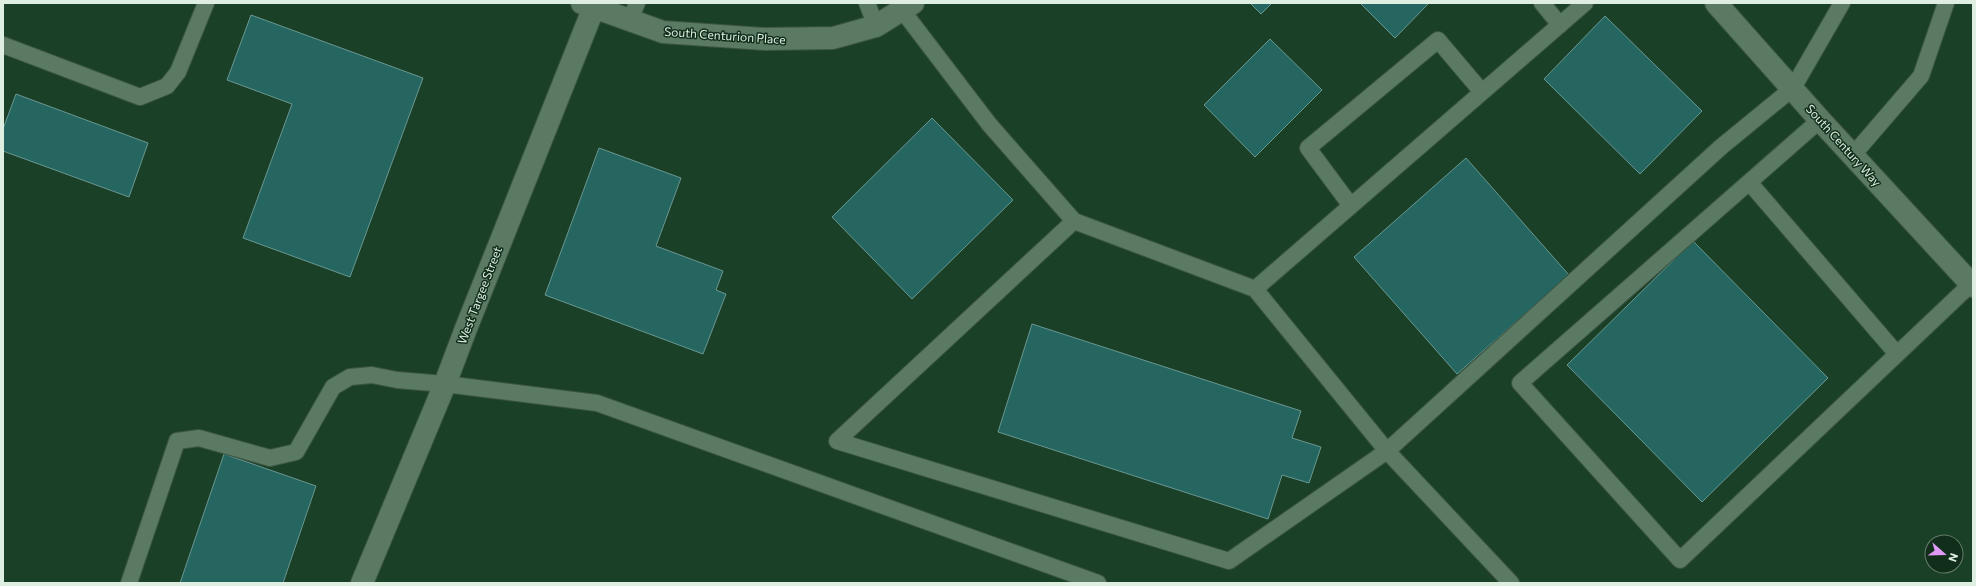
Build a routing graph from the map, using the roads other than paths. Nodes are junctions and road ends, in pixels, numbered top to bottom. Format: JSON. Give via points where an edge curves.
{"nodes":[{"id":1,"x":206,"y":3,"type":"edge"},
{"id":2,"x":868,"y":3,"type":"edge"},
{"id":3,"x":1542,"y":3,"type":"edge"},
{"id":4,"x":1585,"y":3,"type":"edge"},
{"id":5,"x":1716,"y":3,"type":"edge"},
{"id":6,"x":1842,"y":3,"type":"edge"},
{"id":7,"x":1946,"y":3,"type":"edge"},
{"id":8,"x":588,"y":5,"type":"edge"},
{"id":9,"x":907,"y":6,"type":"edge"},
{"id":10,"x":633,"y":12,"type":"edge"},
{"id":11,"x":1560,"y":25,"type":"junction"},
{"id":12,"x":876,"y":26,"type":"junction"},
{"id":13,"x":3,"y":45,"type":"edge"},
{"id":14,"x":1793,"y":88,"type":"junction"},
{"id":15,"x":1482,"y":92,"type":"junction"},
{"id":16,"x":1820,"y":120,"type":"junction"},
{"id":17,"x":1853,"y":155,"type":"junction"},
{"id":18,"x":1749,"y":182,"type":"junction"},
{"id":19,"x":1351,"y":206,"type":"junction"},
{"id":20,"x":1074,"y":221,"type":"junction"},
{"id":21,"x":1972,"y":285,"type":"edge"},
{"id":22,"x":1255,"y":289,"type":"junction"},
{"id":23,"x":1897,"y":354,"type":"junction"},
{"id":24,"x":445,"y":384,"type":"junction"},
{"id":25,"x":1388,"y":451,"type":"junction"},
{"id":26,"x":129,"y":583,"type":"edge"},
{"id":27,"x":362,"y":583,"type":"edge"},
{"id":28,"x":1098,"y":583,"type":"edge"},
{"id":29,"x":1511,"y":583,"type":"edge"}],
"edges":[{"from":1,"to":13,"type":"lane","via":[[178,72],[166,86],[140,97]]},
{"from":2,"to":12,"type":"lane"},
{"from":3,"to":11,"type":"lane"},
{"from":4,"to":11,"type":"lane"},
{"from":5,"to":14,"type":"street","name":"South Century Way"},
{"from":6,"to":14,"type":"lane"},
{"from":7,"to":17,"type":"lane","via":[[1921,76]]},
{"from":8,"to":10,"type":"street","name":"South Centurion Place"},
{"from":8,"to":24,"type":"street","name":"West Targee Street"},
{"from":9,"to":12,"type":"street","name":"South Centurion Place"},
{"from":9,"to":20,"type":"lane","via":[[989,124]]},
{"from":10,"to":12,"type":"street","name":"South Centurion Place","via":[[663,32],[765,39],[833,38]]},
{"from":11,"to":15,"type":"lane"},
{"from":14,"to":16,"type":"street","name":"South Century Way"},
{"from":14,"to":25,"type":"lane","via":[[1721,147]]},
{"from":15,"to":19,"type":"lane"},
{"from":15,"to":19,"type":"lane","via":[[1438,40],[1308,148]]},
{"from":16,"to":17,"type":"street","name":"South Century Way"},
{"from":16,"to":18,"type":"lane"},
{"from":17,"to":21,"type":"street","name":"South Century Way"},
{"from":18,"to":23,"type":"lane"},
{"from":18,"to":23,"type":"lane","via":[[1520,382],[1680,560]]},
{"from":19,"to":22,"type":"lane"},
{"from":20,"to":22,"type":"lane"},
{"from":20,"to":25,"type":"lane","via":[[837,441],[1229,561]]},
{"from":21,"to":23,"type":"lane"},
{"from":22,"to":25,"type":"lane"},
{"from":24,"to":26,"type":"lane","via":[[372,375],[350,377],[333,386],[296,452],[270,458],[199,438],[177,441]]},
{"from":24,"to":27,"type":"street","name":"West Targee Street"},
{"from":24,"to":28,"type":"lane","via":[[597,403]]},
{"from":25,"to":29,"type":"lane"}]}
